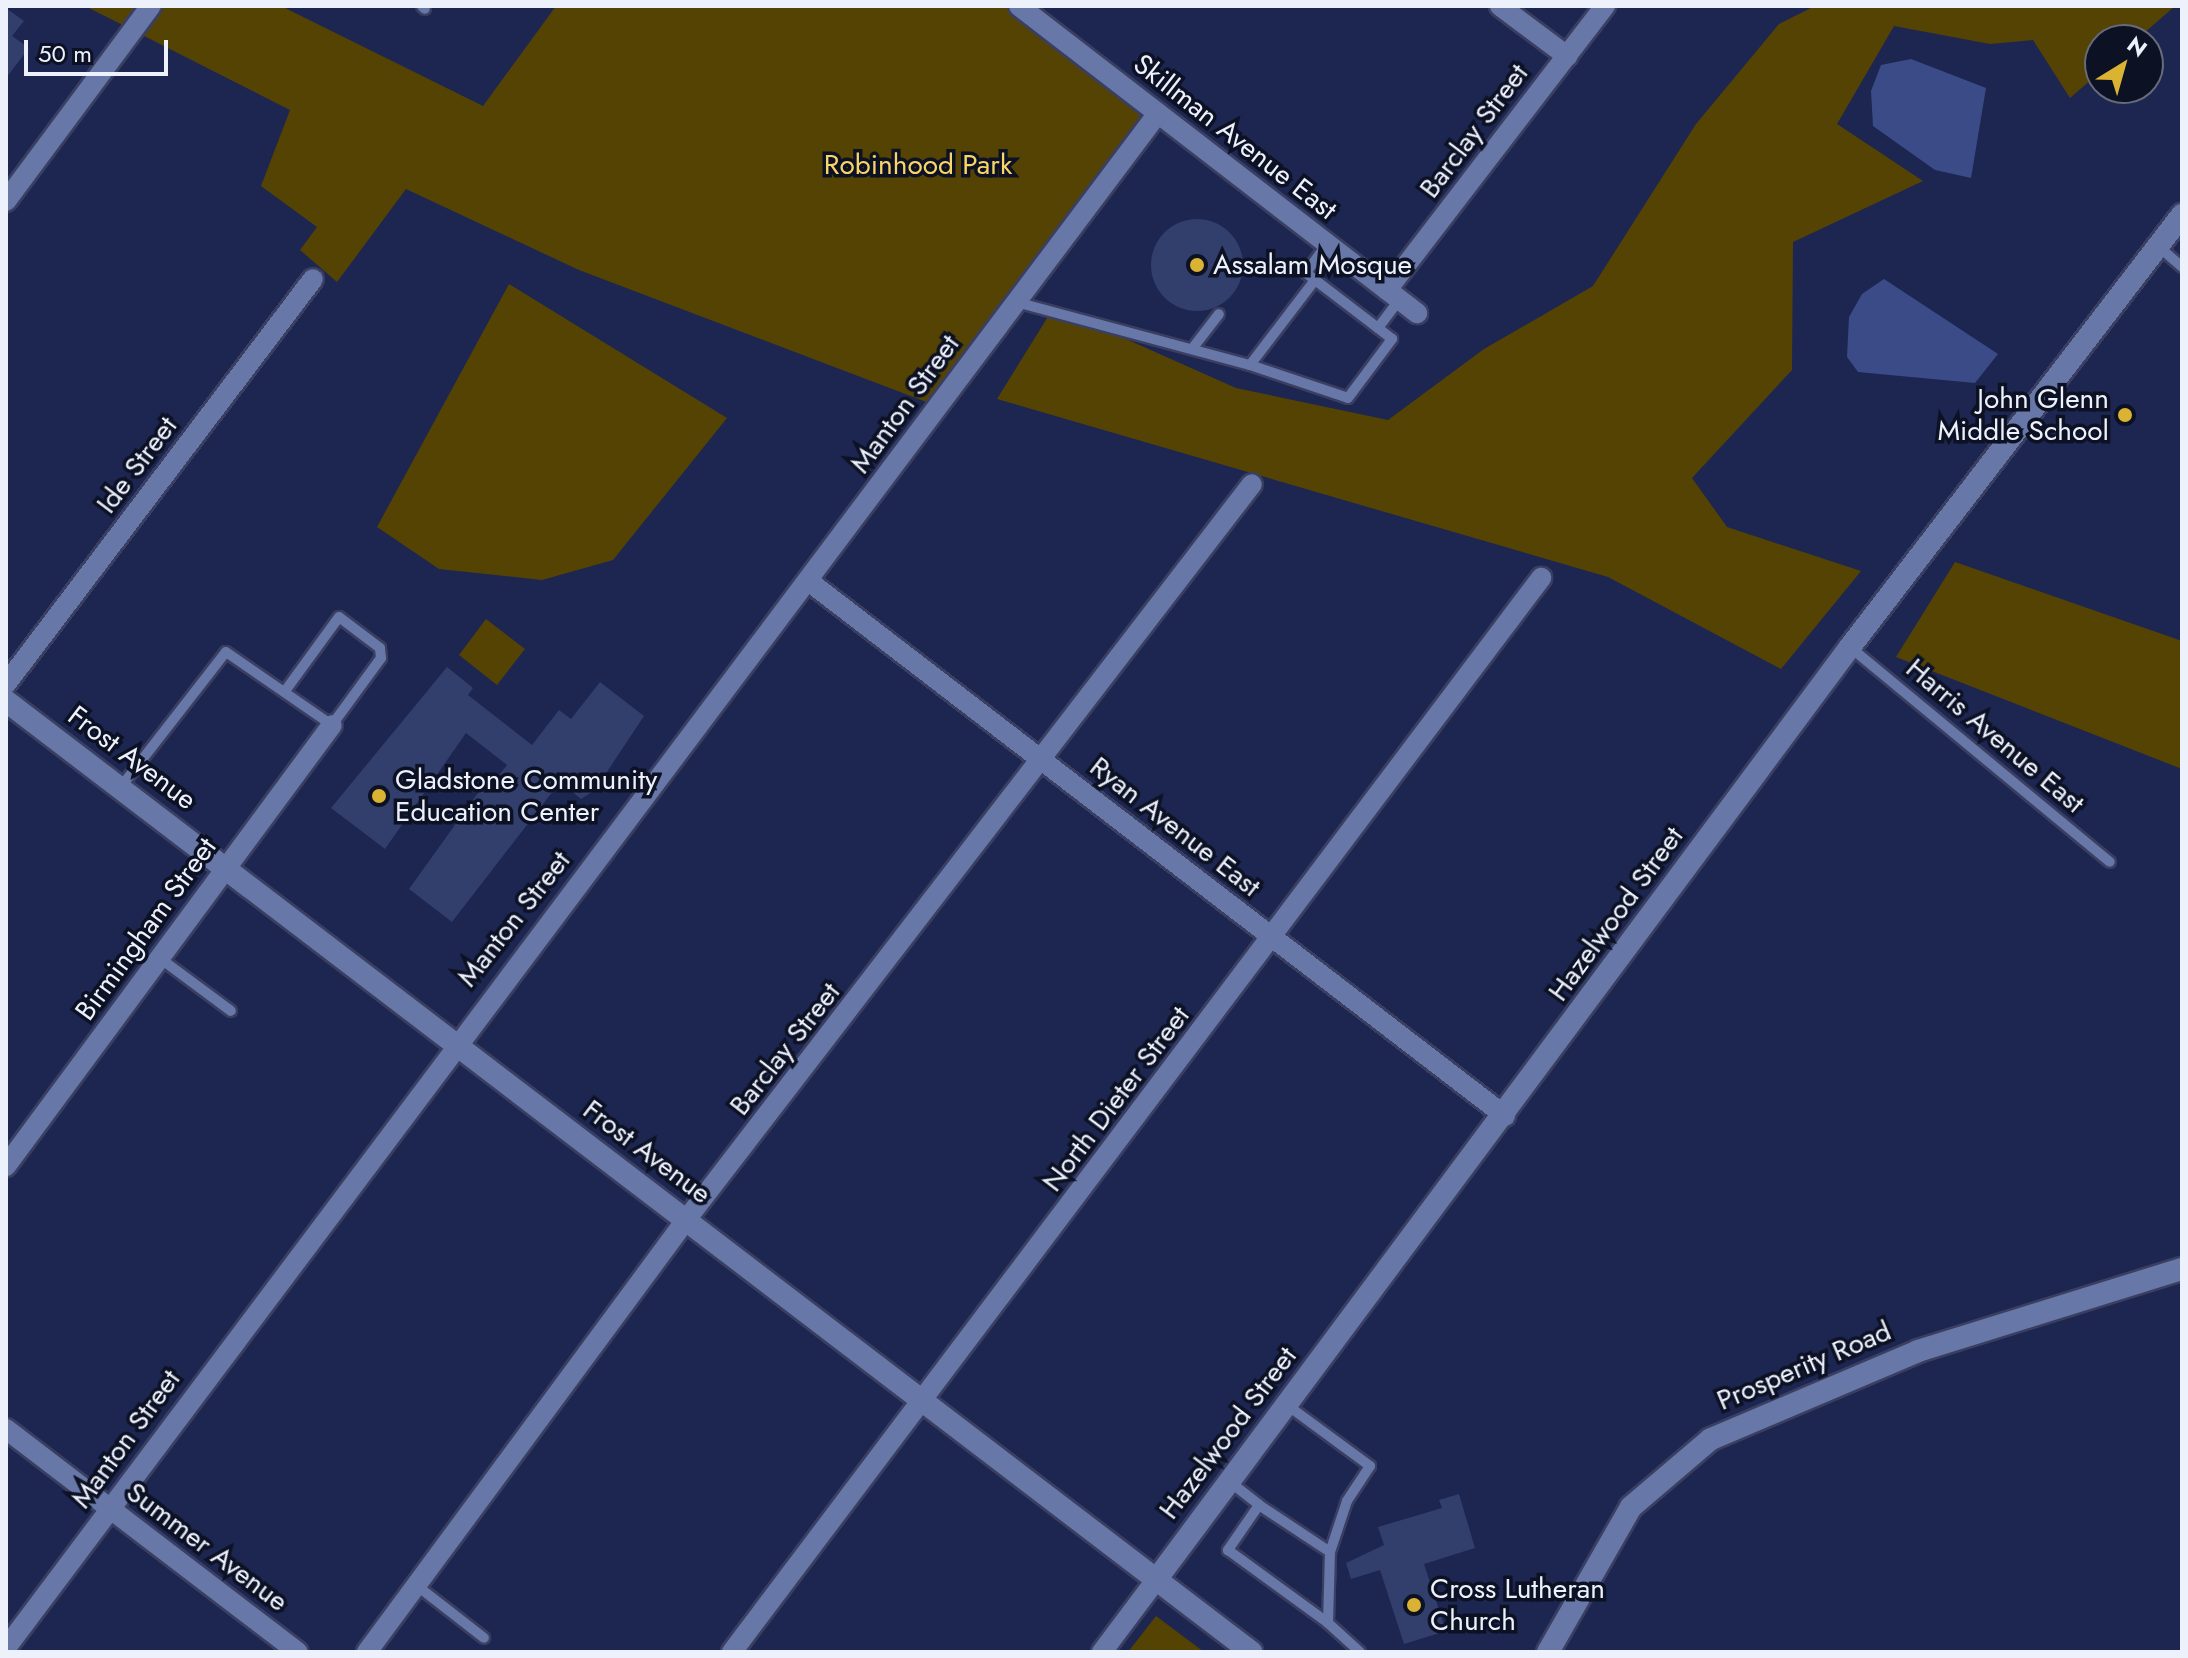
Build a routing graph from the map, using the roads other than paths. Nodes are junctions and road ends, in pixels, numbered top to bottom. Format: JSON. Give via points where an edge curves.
{"nodes":[{"id":1,"x":151,"y":6,"type":"edge"},
{"id":2,"x":1019,"y":6,"type":"edge"},
{"id":3,"x":1500,"y":6,"type":"edge"},
{"id":4,"x":1605,"y":6,"type":"edge"},
{"id":5,"x":1567,"y":56,"type":"junction"},
{"id":6,"x":1158,"y":113,"type":"junction"},
{"id":7,"x":6,"y":201,"type":"edge"},
{"id":8,"x":2182,"y":215,"type":"edge"},
{"id":9,"x":1327,"y":244,"type":"junction"},
{"id":10,"x":2158,"y":246,"type":"junction"},
{"id":11,"x":2182,"y":267,"type":"edge"},
{"id":12,"x":313,"y":279,"type":"dead end"},
{"id":13,"x":1315,"y":280,"type":"junction"},
{"id":14,"x":1394,"y":295,"type":"junction"},
{"id":15,"x":1015,"y":301,"type":"junction"},
{"id":16,"x":1417,"y":313,"type":"dead end"},
{"id":17,"x":1219,"y":314,"type":"dead end"},
{"id":18,"x":1378,"y":328,"type":"junction"},
{"id":19,"x":1192,"y":349,"type":"junction"},
{"id":20,"x":1250,"y":365,"type":"junction"},
{"id":21,"x":1252,"y":484,"type":"dead end"},
{"id":22,"x":1541,"y":578,"type":"dead end"},
{"id":23,"x":811,"y":583,"type":"junction"},
{"id":24,"x":1850,"y":647,"type":"junction"},
{"id":25,"x":6,"y":684,"type":"edge"},
{"id":26,"x":285,"y":691,"type":"junction"},
{"id":27,"x":6,"y":701,"type":"edge"},
{"id":28,"x":332,"y":725,"type":"junction"},
{"id":29,"x":1044,"y":761,"type":"junction"},
{"id":30,"x":120,"y":788,"type":"junction"},
{"id":31,"x":2110,"y":862,"type":"dead end"},
{"id":32,"x":226,"y":866,"type":"junction"},
{"id":33,"x":1274,"y":938,"type":"junction"},
{"id":34,"x":161,"y":959,"type":"junction"},
{"id":35,"x":231,"y":1011,"type":"dead end"},
{"id":36,"x":454,"y":1043,"type":"junction"},
{"id":37,"x":1505,"y":1116,"type":"junction"},
{"id":38,"x":6,"y":1166,"type":"edge"},
{"id":39,"x":686,"y":1220,"type":"junction"},
{"id":40,"x":2182,"y":1269,"type":"edge"},
{"id":41,"x":922,"y":1400,"type":"junction"},
{"id":42,"x":1287,"y":1405,"type":"junction"},
{"id":43,"x":6,"y":1429,"type":"edge"},
{"id":44,"x":1230,"y":1482,"type":"junction"},
{"id":45,"x":1259,"y":1505,"type":"junction"},
{"id":46,"x":110,"y":1509,"type":"junction"},
{"id":47,"x":1330,"y":1552,"type":"junction"},
{"id":48,"x":1156,"y":1580,"type":"junction"},
{"id":49,"x":416,"y":1585,"type":"junction"},
{"id":50,"x":1328,"y":1623,"type":"junction"},
{"id":51,"x":484,"y":1638,"type":"dead end"},
{"id":52,"x":6,"y":1648,"type":"edge"},
{"id":53,"x":298,"y":1652,"type":"edge"},
{"id":54,"x":367,"y":1652,"type":"edge"},
{"id":55,"x":732,"y":1652,"type":"edge"},
{"id":56,"x":1102,"y":1652,"type":"edge"},
{"id":57,"x":1251,"y":1652,"type":"edge"},
{"id":58,"x":1360,"y":1652,"type":"edge"},
{"id":59,"x":1548,"y":1652,"type":"edge"}],
"edges":[{"from":1,"to":7,"type":"street"},
{"from":2,"to":6,"type":"street","name":"Skillman Avenue East"},
{"from":3,"to":5,"type":"street"},
{"from":4,"to":5,"type":"street","name":"Barclay Street"},
{"from":5,"to":14,"type":"street","name":"Barclay Street"},
{"from":6,"to":9,"type":"street","name":"Skillman Avenue East"},
{"from":6,"to":15,"type":"street","name":"Manton Street"},
{"from":8,"to":10,"type":"street","name":"Hazelwood Street"},
{"from":9,"to":13,"type":"lane","via":[[1306,273]]},
{"from":9,"to":14,"type":"street","name":"Skillman Avenue East"},
{"from":10,"to":11,"type":"lane"},
{"from":10,"to":24,"type":"street","name":"Hazelwood Street"},
{"from":12,"to":25,"type":"street","name":"Ide Street"},
{"from":13,"to":18,"type":"lane"},
{"from":13,"to":20,"type":"lane"},
{"from":14,"to":16,"type":"street","name":"Skillman Avenue East"},
{"from":14,"to":18,"type":"lane"},
{"from":15,"to":19,"type":"lane"},
{"from":15,"to":23,"type":"street","name":"Manton Street"},
{"from":17,"to":19,"type":"lane"},
{"from":18,"to":20,"type":"lane","via":[[1392,339],[1348,398]]},
{"from":19,"to":20,"type":"lane"},
{"from":21,"to":29,"type":"street","name":"Barclay Street"},
{"from":22,"to":33,"type":"street","name":"North Dieter Street"},
{"from":23,"to":29,"type":"street","name":"Ryan Avenue East"},
{"from":23,"to":36,"type":"street","name":"Manton Street"},
{"from":24,"to":31,"type":"lane","name":"Harris Avenue East"},
{"from":24,"to":37,"type":"street","name":"Hazelwood Street"},
{"from":26,"to":28,"type":"lane"},
{"from":26,"to":28,"type":"lane","via":[[339,617],[380,648],[381,658]]},
{"from":26,"to":30,"type":"lane","via":[[233,653],[223,654]]},
{"from":27,"to":30,"type":"street","name":"Frost Avenue"},
{"from":28,"to":32,"type":"street","name":"Birmingham Street"},
{"from":29,"to":33,"type":"street","name":"Ryan Avenue East"},
{"from":29,"to":39,"type":"street","name":"Barclay Street"},
{"from":30,"to":32,"type":"street","name":"Frost Avenue"},
{"from":32,"to":34,"type":"street","name":"Birmingham Street"},
{"from":32,"to":36,"type":"street","name":"Frost Avenue"},
{"from":33,"to":37,"type":"street","name":"Ryan Avenue East"},
{"from":33,"to":41,"type":"street","name":"North Dieter Street"},
{"from":34,"to":35,"type":"lane"},
{"from":34,"to":38,"type":"street","name":"Birmingham Street"},
{"from":36,"to":39,"type":"street","name":"Frost Avenue"},
{"from":36,"to":46,"type":"street","name":"Manton Street"},
{"from":37,"to":42,"type":"street","name":"Hazelwood Street"},
{"from":39,"to":41,"type":"street","name":"Frost Avenue"},
{"from":39,"to":49,"type":"street","name":"Barclay Street"},
{"from":40,"to":59,"type":"street","name":"Prosperity Road","via":[[1918,1351],[1711,1439],[1631,1507]]},
{"from":41,"to":48,"type":"street","name":"Frost Avenue"},
{"from":41,"to":55,"type":"street","name":"North Dieter Street"},
{"from":42,"to":44,"type":"street","name":"Hazelwood Street"},
{"from":42,"to":47,"type":"lane","via":[[1370,1466],[1347,1501]]},
{"from":43,"to":46,"type":"street","name":"Summer Avenue"},
{"from":44,"to":45,"type":"lane"},
{"from":44,"to":48,"type":"street","name":"Hazelwood Street"},
{"from":45,"to":47,"type":"lane"},
{"from":45,"to":50,"type":"lane","via":[[1228,1550]]},
{"from":46,"to":52,"type":"street","name":"Manton Street"},
{"from":46,"to":53,"type":"street","name":"Summer Avenue"},
{"from":47,"to":50,"type":"lane"},
{"from":48,"to":56,"type":"street","name":"Hazelwood Street"},
{"from":48,"to":57,"type":"street","name":"Frost Avenue"},
{"from":49,"to":51,"type":"lane"},
{"from":49,"to":54,"type":"street","name":"Barclay Street"},
{"from":50,"to":58,"type":"lane"}]}
